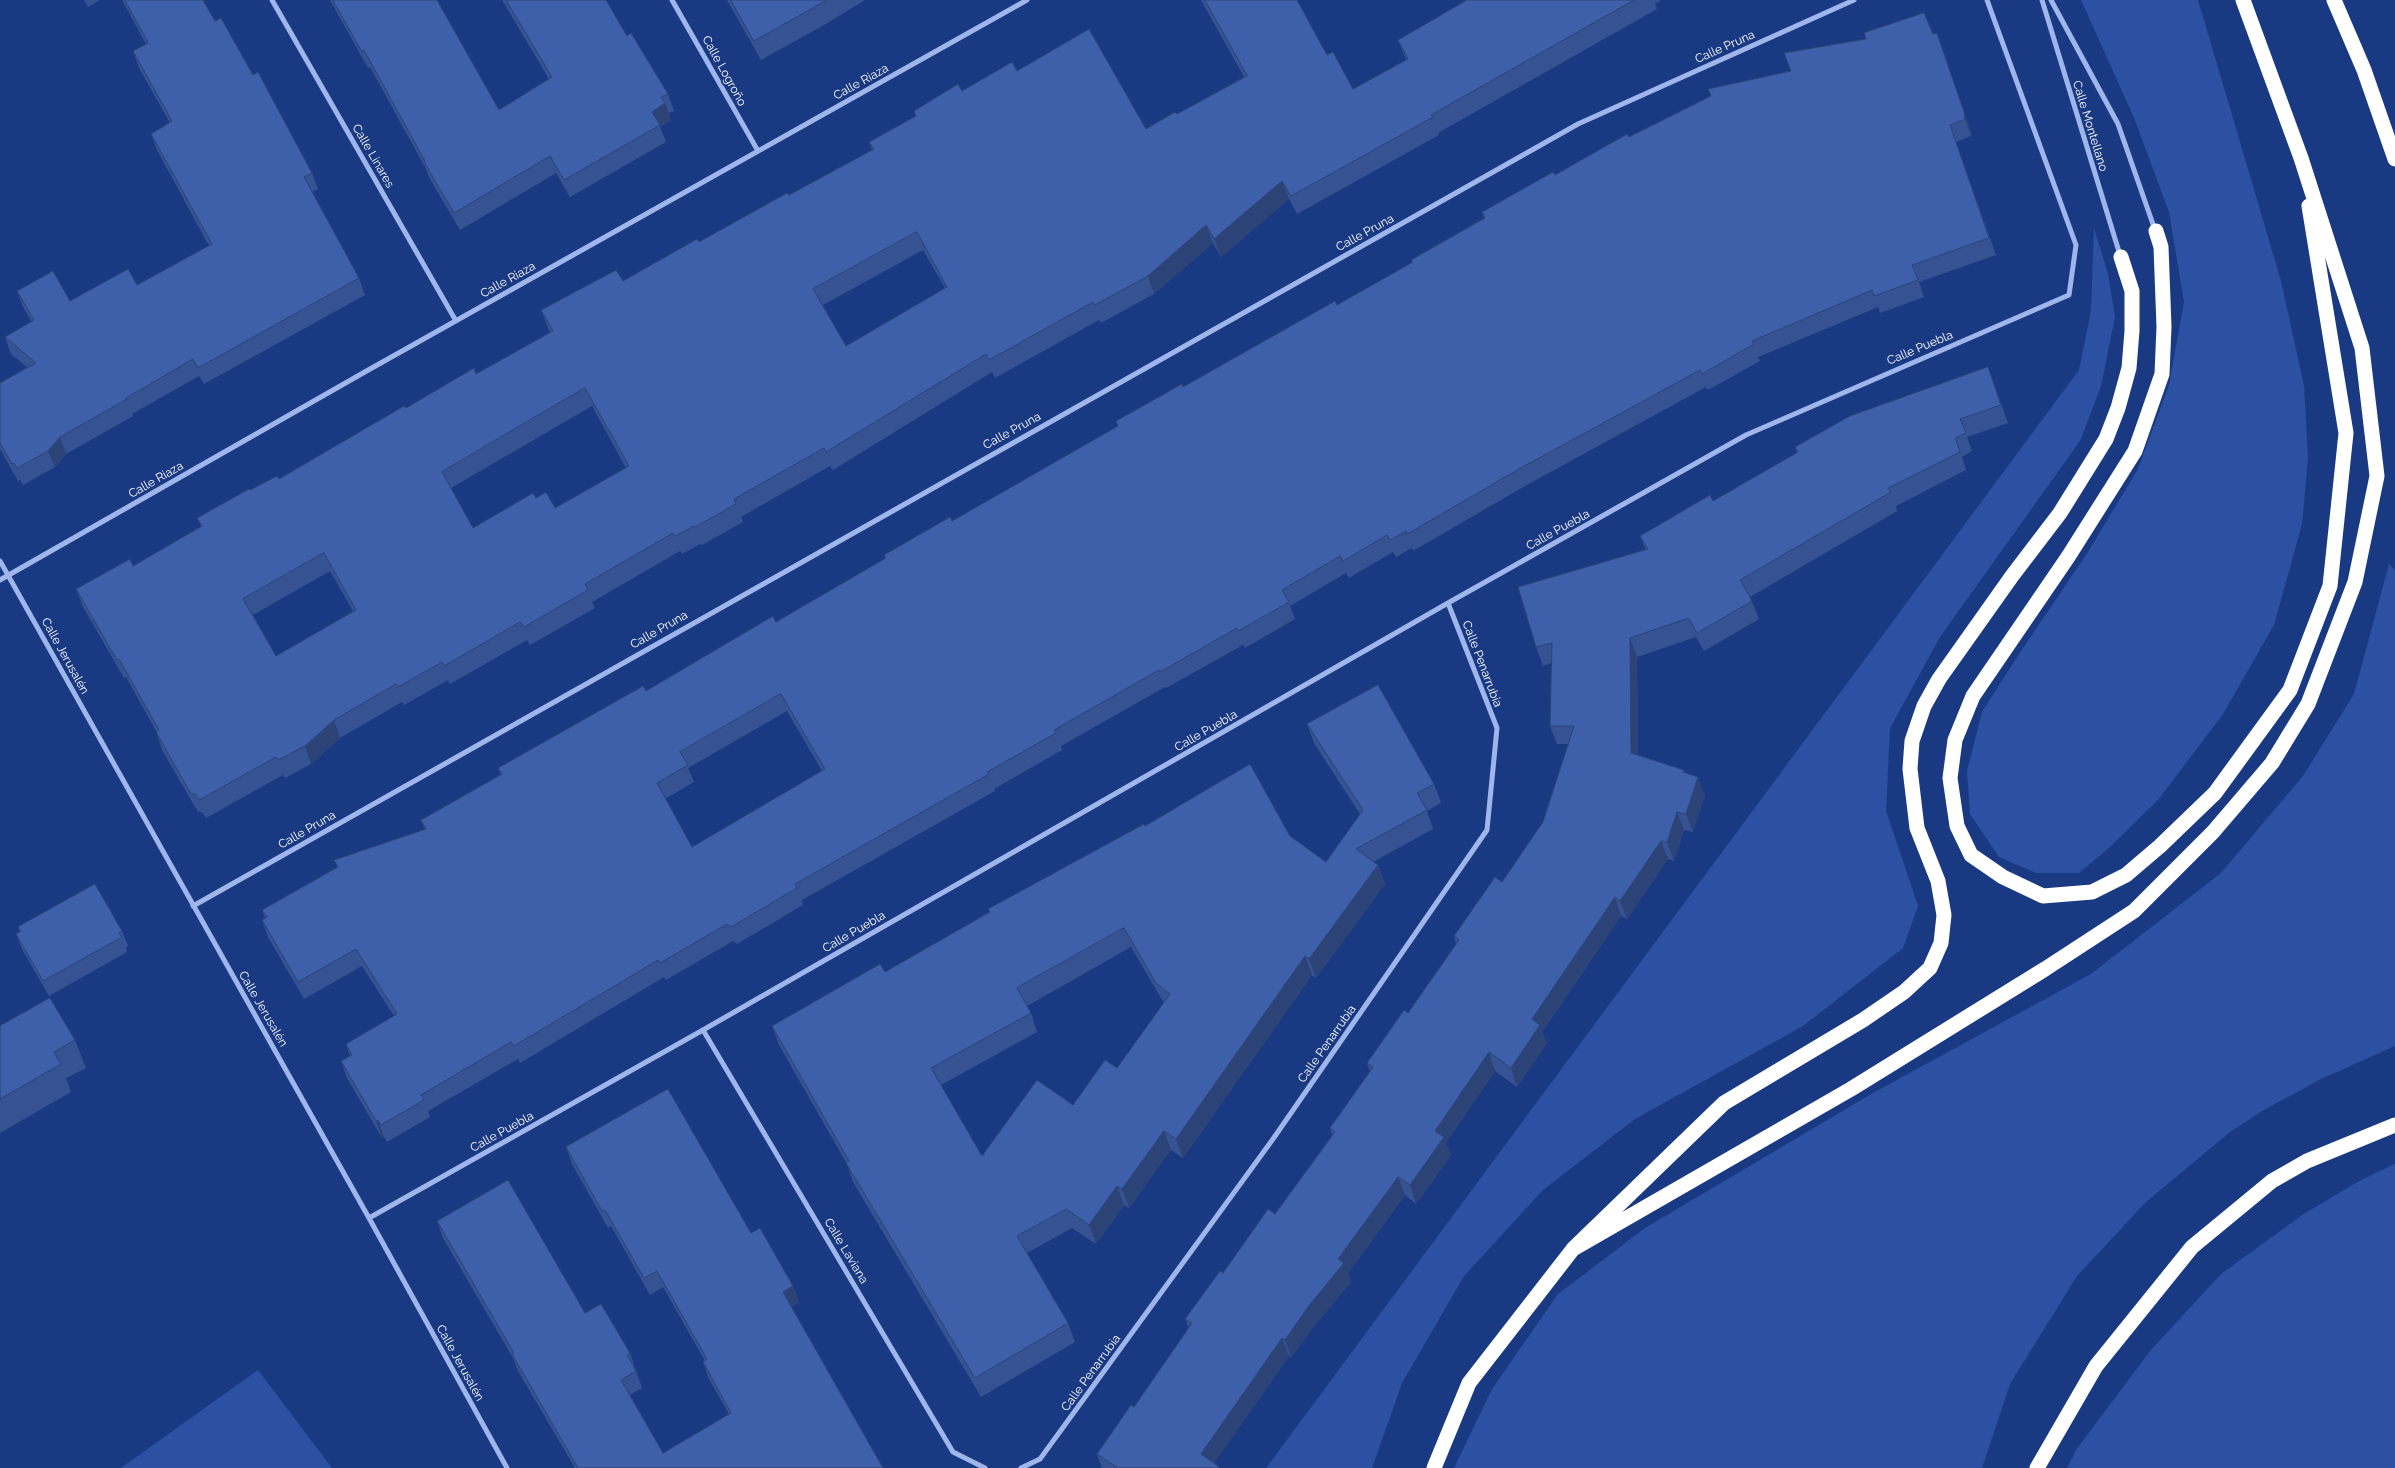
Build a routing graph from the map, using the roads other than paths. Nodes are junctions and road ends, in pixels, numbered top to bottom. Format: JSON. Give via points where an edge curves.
{"nodes":[{"id":1,"x":272,"y":0,"type":"edge"},
{"id":2,"x":672,"y":0,"type":"edge"},
{"id":3,"x":1028,"y":0,"type":"edge"},
{"id":4,"x":1854,"y":0,"type":"edge"},
{"id":5,"x":1987,"y":0,"type":"edge"},
{"id":6,"x":2042,"y":0,"type":"edge"},
{"id":7,"x":2051,"y":0,"type":"edge"},
{"id":8,"x":2243,"y":0,"type":"edge"},
{"id":9,"x":2334,"y":0,"type":"edge"},
{"id":10,"x":758,"y":151,"type":"junction"},
{"id":11,"x":2301,"y":158,"type":"junction"},
{"id":12,"x":2395,"y":159,"type":"edge"},
{"id":13,"x":2156,"y":231,"type":"joint"},
{"id":14,"x":2121,"y":257,"type":"joint"},
{"id":15,"x":456,"y":321,"type":"junction"},
{"id":16,"x":0,"y":561,"type":"edge"},
{"id":17,"x":8,"y":575,"type":"junction"},
{"id":18,"x":0,"y":580,"type":"edge"},
{"id":19,"x":1448,"y":603,"type":"junction"},
{"id":20,"x":192,"y":906,"type":"junction"},
{"id":21,"x":703,"y":1030,"type":"junction"},
{"id":22,"x":2395,"y":1125,"type":"edge"},
{"id":23,"x":370,"y":1218,"type":"junction"},
{"id":24,"x":1573,"y":1249,"type":"junction"},
{"id":25,"x":507,"y":1468,"type":"edge"},
{"id":26,"x":985,"y":1468,"type":"edge"},
{"id":27,"x":1021,"y":1468,"type":"edge"},
{"id":28,"x":1434,"y":1468,"type":"edge"},
{"id":29,"x":2037,"y":1468,"type":"edge"}],
"edges":[{"from":1,"to":15,"type":"street","name":"Calle Linares"},
{"from":2,"to":10,"type":"street","name":"Calle Logroño"},
{"from":3,"to":10,"type":"street","name":"Calle Riaza"},
{"from":4,"to":20,"type":"street","name":"Calle Pruna","via":[[1578,124]]},
{"from":5,"to":19,"type":"street","name":"Calle Puebla","via":[[2076,245],[2069,295],[1746,435]]},
{"from":6,"to":14,"type":"street","name":"Calle Montellano"},
{"from":7,"to":13,"type":"street","name":"Calle Montellano","via":[[2118,124]]},
{"from":8,"to":11,"type":"highway"},
{"from":9,"to":12,"type":"highway","via":[[2364,70]]},
{"from":10,"to":15,"type":"street","name":"Calle Riaza"},
{"from":11,"to":13,"type":"highway","via":[[2346,433],[2330,586],[2290,690],[2215,793],[2126,875],[2092,892],[2043,896],[2003,877],[1971,854],[1957,826],[1950,778],[1955,740],[1974,696],[2136,451],[2162,374],[2161,247]]},
{"from":11,"to":24,"type":"highway","via":[[2362,348],[2377,476],[2355,582],[2308,704],[2272,763],[2213,832],[2134,910],[1859,1084]]},
{"from":14,"to":24,"type":"highway","via":[[2132,291],[2129,368],[2106,439],[2060,514],[1939,678],[1924,706],[1912,741],[1910,769],[1917,828],[1938,881],[1944,915],[1941,943],[1930,968],[1904,992],[1863,1020],[1724,1102]]},
{"from":15,"to":17,"type":"street","name":"Calle Riaza"},
{"from":16,"to":17,"type":"street","name":"Calle Jerusalén"},
{"from":17,"to":18,"type":"street","name":"Calle Riaza"},
{"from":17,"to":20,"type":"street","name":"Calle Jerusalén"},
{"from":19,"to":21,"type":"street","name":"Calle Puebla"},
{"from":19,"to":27,"type":"street","name":"Calle Penarrubia","via":[[1496,728],[1487,830],[1273,1140],[1040,1459]]},
{"from":20,"to":23,"type":"street","name":"Calle Jerusalén"},
{"from":21,"to":23,"type":"street","name":"Calle Puebla"},
{"from":21,"to":26,"type":"street","name":"Calle Laviana","via":[[952,1452]]},
{"from":22,"to":29,"type":"highway","via":[[2307,1161],[2272,1181],[2192,1247],[2096,1366]]},
{"from":23,"to":25,"type":"street","name":"Calle Jerusalén"},
{"from":24,"to":28,"type":"highway","via":[[1470,1383]]}]}
